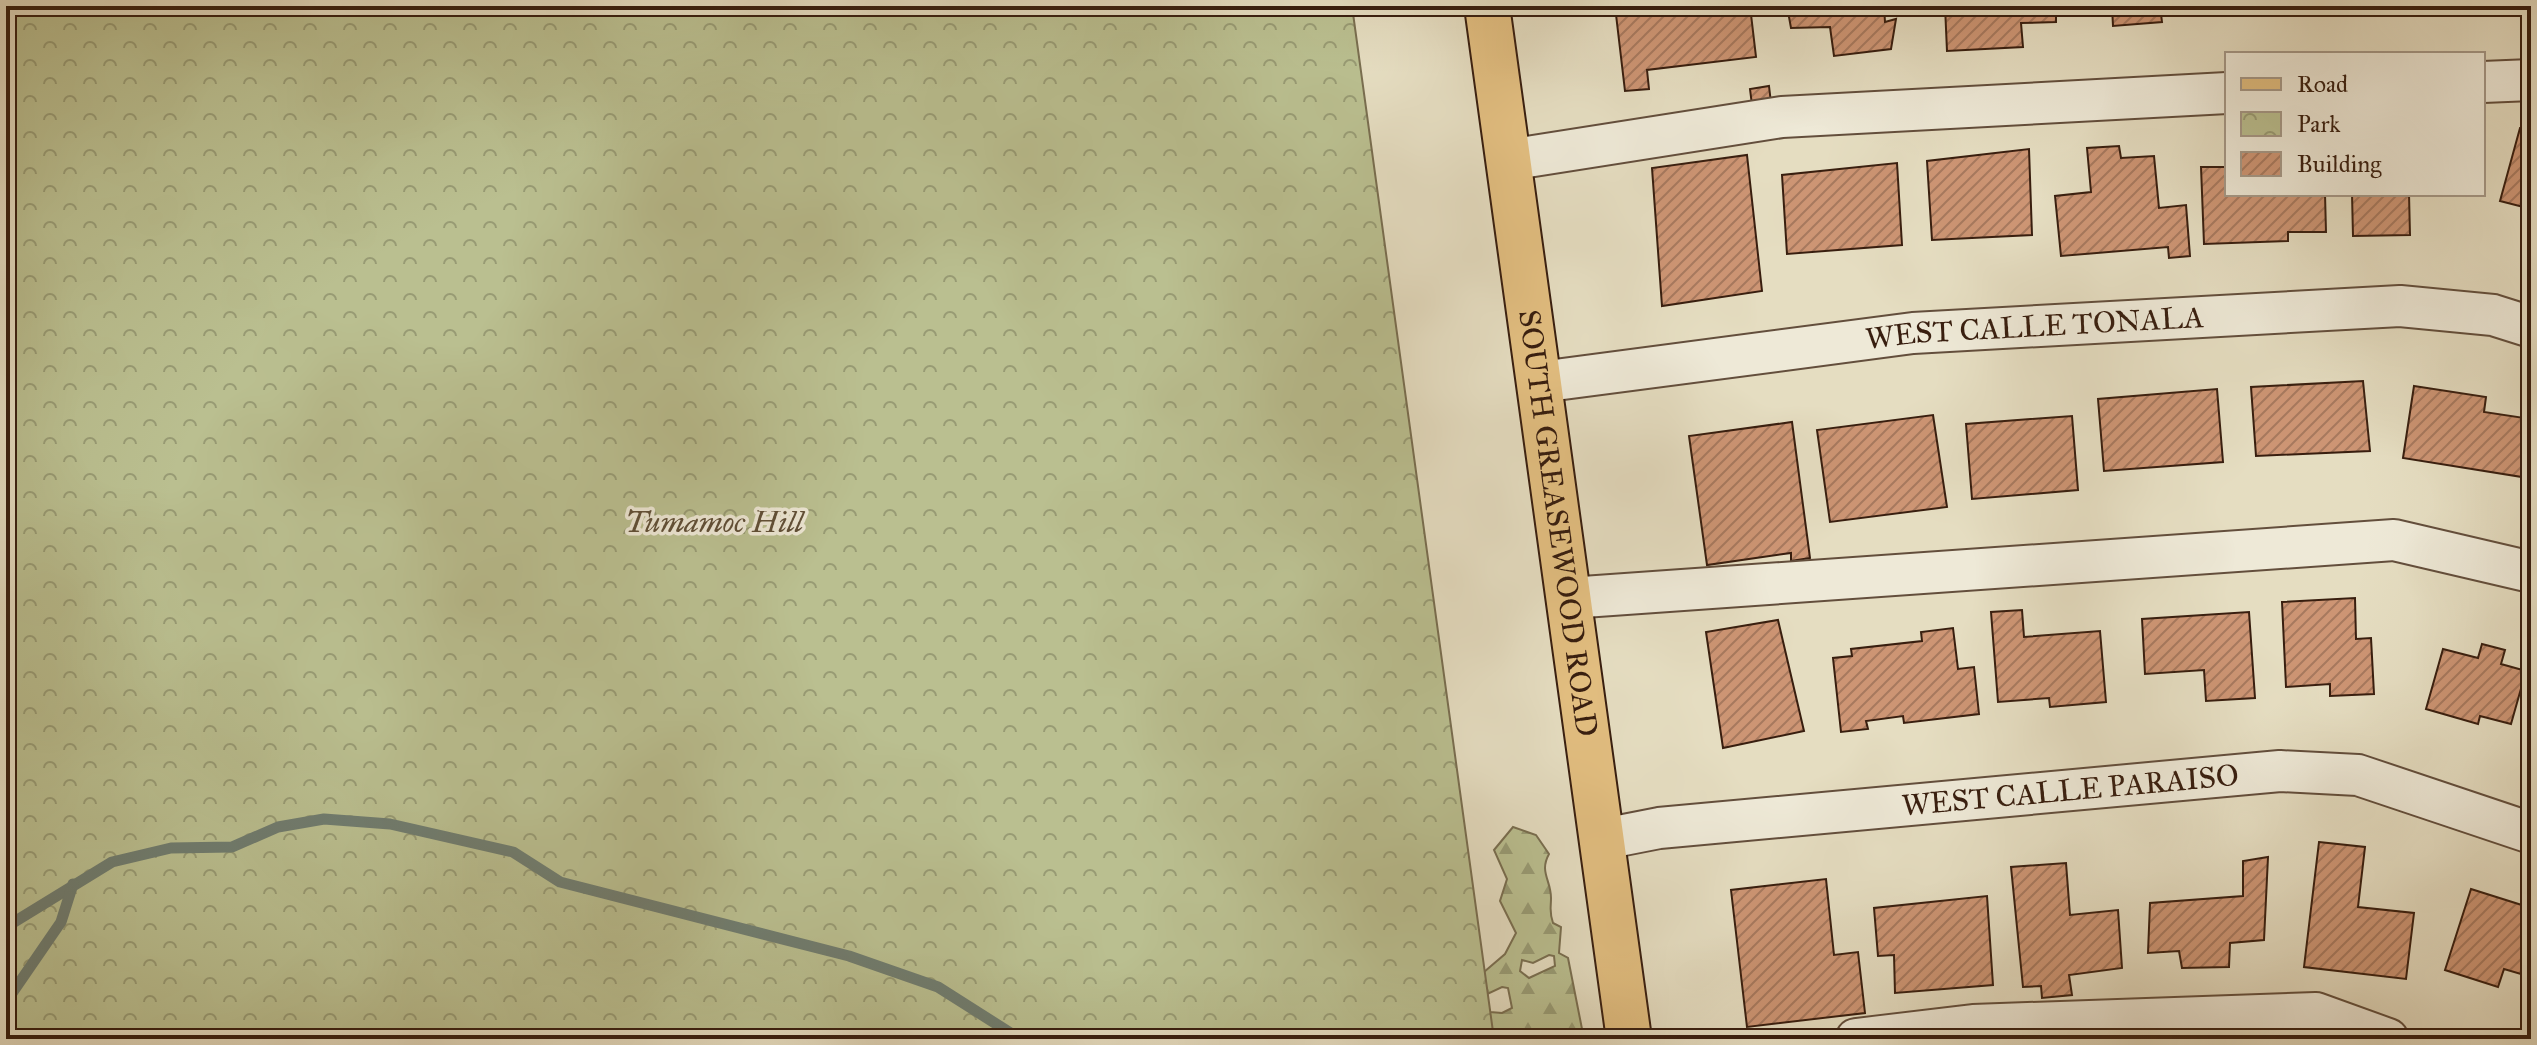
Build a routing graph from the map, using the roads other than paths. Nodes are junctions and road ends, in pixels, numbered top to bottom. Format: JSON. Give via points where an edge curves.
{"nodes":[{"id":1,"x":1487,"y":6,"type":"edge"},
{"id":2,"x":2531,"y":80,"type":"edge"},
{"id":3,"x":2485,"y":82,"type":"edge"},
{"id":4,"x":2225,"y":93,"type":"edge"},
{"id":5,"x":1508,"y":160,"type":"junction"},
{"id":6,"x":2531,"y":327,"type":"edge"},
{"id":7,"x":1540,"y":382,"type":"junction"},
{"id":8,"x":2531,"y":572,"type":"edge"},
{"id":9,"x":1569,"y":598,"type":"junction"},
{"id":10,"x":2531,"y":833,"type":"edge"},
{"id":11,"x":1603,"y":839,"type":"junction"},
{"id":12,"x":1629,"y":1039,"type":"edge"},
{"id":13,"x":1856,"y":1039,"type":"edge"},
{"id":14,"x":2388,"y":1039,"type":"edge"}],
"edges":[{"from":1,"to":5,"type":"main road","name":"SOUTH GREASEWOOD ROAD"},
{"from":2,"to":3,"type":"street"},
{"from":4,"to":5,"type":"street","via":[[1782,117]]},
{"from":5,"to":7,"type":"main road","name":"SOUTH GREASEWOOD ROAD"},
{"from":6,"to":7,"type":"street","name":"WEST CALLE TONALA","via":[[2493,315],[2400,306],[2337,309],[1913,333]]},
{"from":7,"to":9,"type":"main road","name":"SOUTH GREASEWOOD ROAD"},
{"from":8,"to":9,"type":"street","via":[[2394,540]]},
{"from":9,"to":11,"type":"main road","name":"SOUTH GREASEWOOD ROAD"},
{"from":10,"to":11,"type":"street","name":"WEST CALLE PARAISO","via":[[2358,775],[2280,771],[1659,828]]},
{"from":11,"to":12,"type":"main road","name":"SOUTH GREASEWOOD ROAD"},
{"from":13,"to":14,"type":"street","via":[[1973,1025],[2316,1013]]}]}
